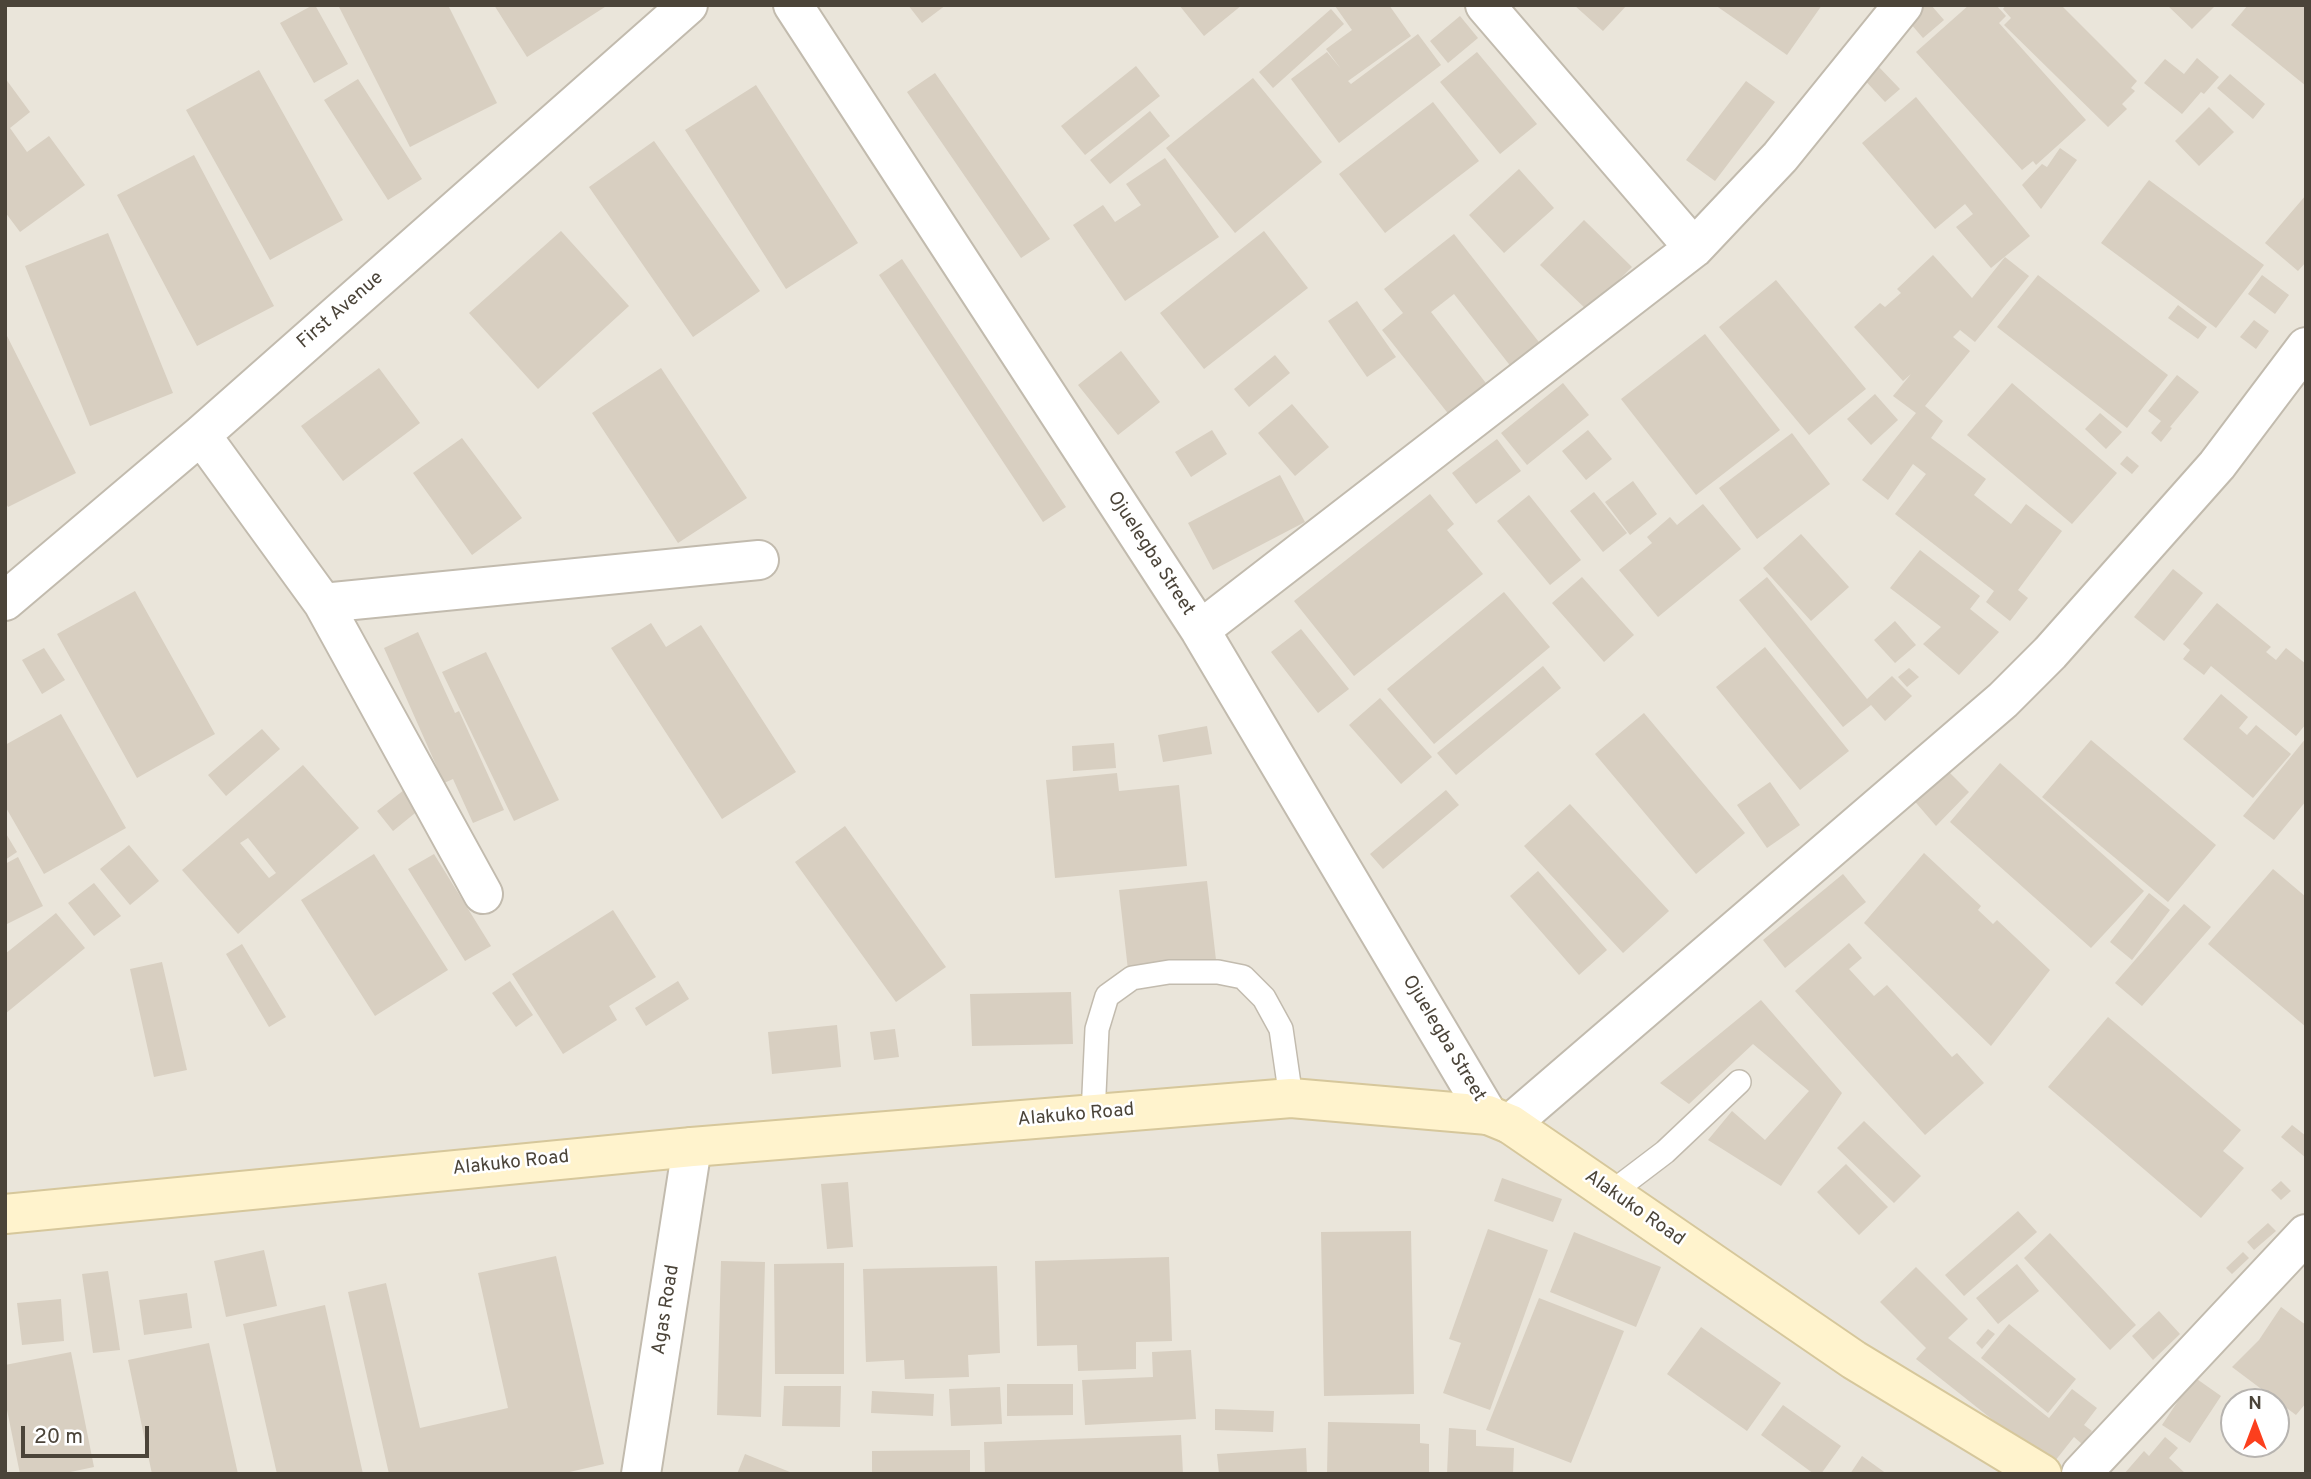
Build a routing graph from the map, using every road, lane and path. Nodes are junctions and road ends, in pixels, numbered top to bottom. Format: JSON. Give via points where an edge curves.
{"nodes":[{"id":1,"x":793,"y":5,"type":"edge"},
{"id":2,"x":1485,"y":5,"type":"edge"},
{"id":3,"x":1903,"y":5,"type":"edge"},
{"id":4,"x":681,"y":12,"type":"edge"},
{"id":5,"x":1693,"y":248,"type":"junction"},
{"id":6,"x":2306,"y":347,"type":"edge"},
{"id":7,"x":201,"y":435,"type":"junction"},
{"id":8,"x":759,"y":560,"type":"dead end"},
{"id":9,"x":5,"y":601,"type":"edge"},
{"id":10,"x":323,"y":603,"type":"junction"},
{"id":11,"x":1200,"y":630,"type":"junction"},
{"id":12,"x":483,"y":894,"type":"dead end"},
{"id":13,"x":1739,"y":1082,"type":"dead end"},
{"id":14,"x":1292,"y":1098,"type":"junction"},
{"id":15,"x":1093,"y":1115,"type":"junction"},
{"id":16,"x":1499,"y":1119,"type":"junction"},
{"id":17,"x":692,"y":1147,"type":"junction"},
{"id":18,"x":1611,"y":1193,"type":"junction"},
{"id":19,"x":5,"y":1214,"type":"edge"},
{"id":20,"x":2306,"y":1234,"type":"edge"},
{"id":21,"x":641,"y":1474,"type":"edge"},
{"id":22,"x":2042,"y":1474,"type":"edge"},
{"id":23,"x":2081,"y":1474,"type":"edge"}],
"edges":[{"from":1,"to":11,"type":"street","name":"Ojuelegba Street"},
{"from":2,"to":5,"type":"street"},
{"from":3,"to":5,"type":"street","via":[[1780,157]]},
{"from":4,"to":7,"type":"street","name":"First Avenue"},
{"from":5,"to":11,"type":"street"},
{"from":6,"to":16,"type":"street","via":[[2217,465],[2003,700]]},
{"from":7,"to":9,"type":"street","name":"First Avenue"},
{"from":7,"to":10,"type":"street"},
{"from":8,"to":10,"type":"street"},
{"from":10,"to":12,"type":"street"},
{"from":11,"to":16,"type":"street","name":"Ojuelegba Street"},
{"from":13,"to":18,"type":"lane","via":[[1665,1152]]},
{"from":14,"to":15,"type":"main road","name":"Alakuko Road"},
{"from":14,"to":15,"type":"lane","via":[[1281,1029],[1264,998],[1243,977],[1169,972],[1132,978],[1107,996],[1097,1029]]},
{"from":14,"to":16,"type":"main road","name":"Alakuko Road"},
{"from":15,"to":17,"type":"main road","name":"Alakuko Road"},
{"from":16,"to":18,"type":"main road","name":"Alakuko Road"},
{"from":17,"to":19,"type":"main road","name":"Alakuko Road"},
{"from":17,"to":21,"type":"street","name":"Agas Road"},
{"from":18,"to":22,"type":"main road","name":"Alakuko Road","via":[[1854,1360]]},
{"from":20,"to":23,"type":"street"}]}
